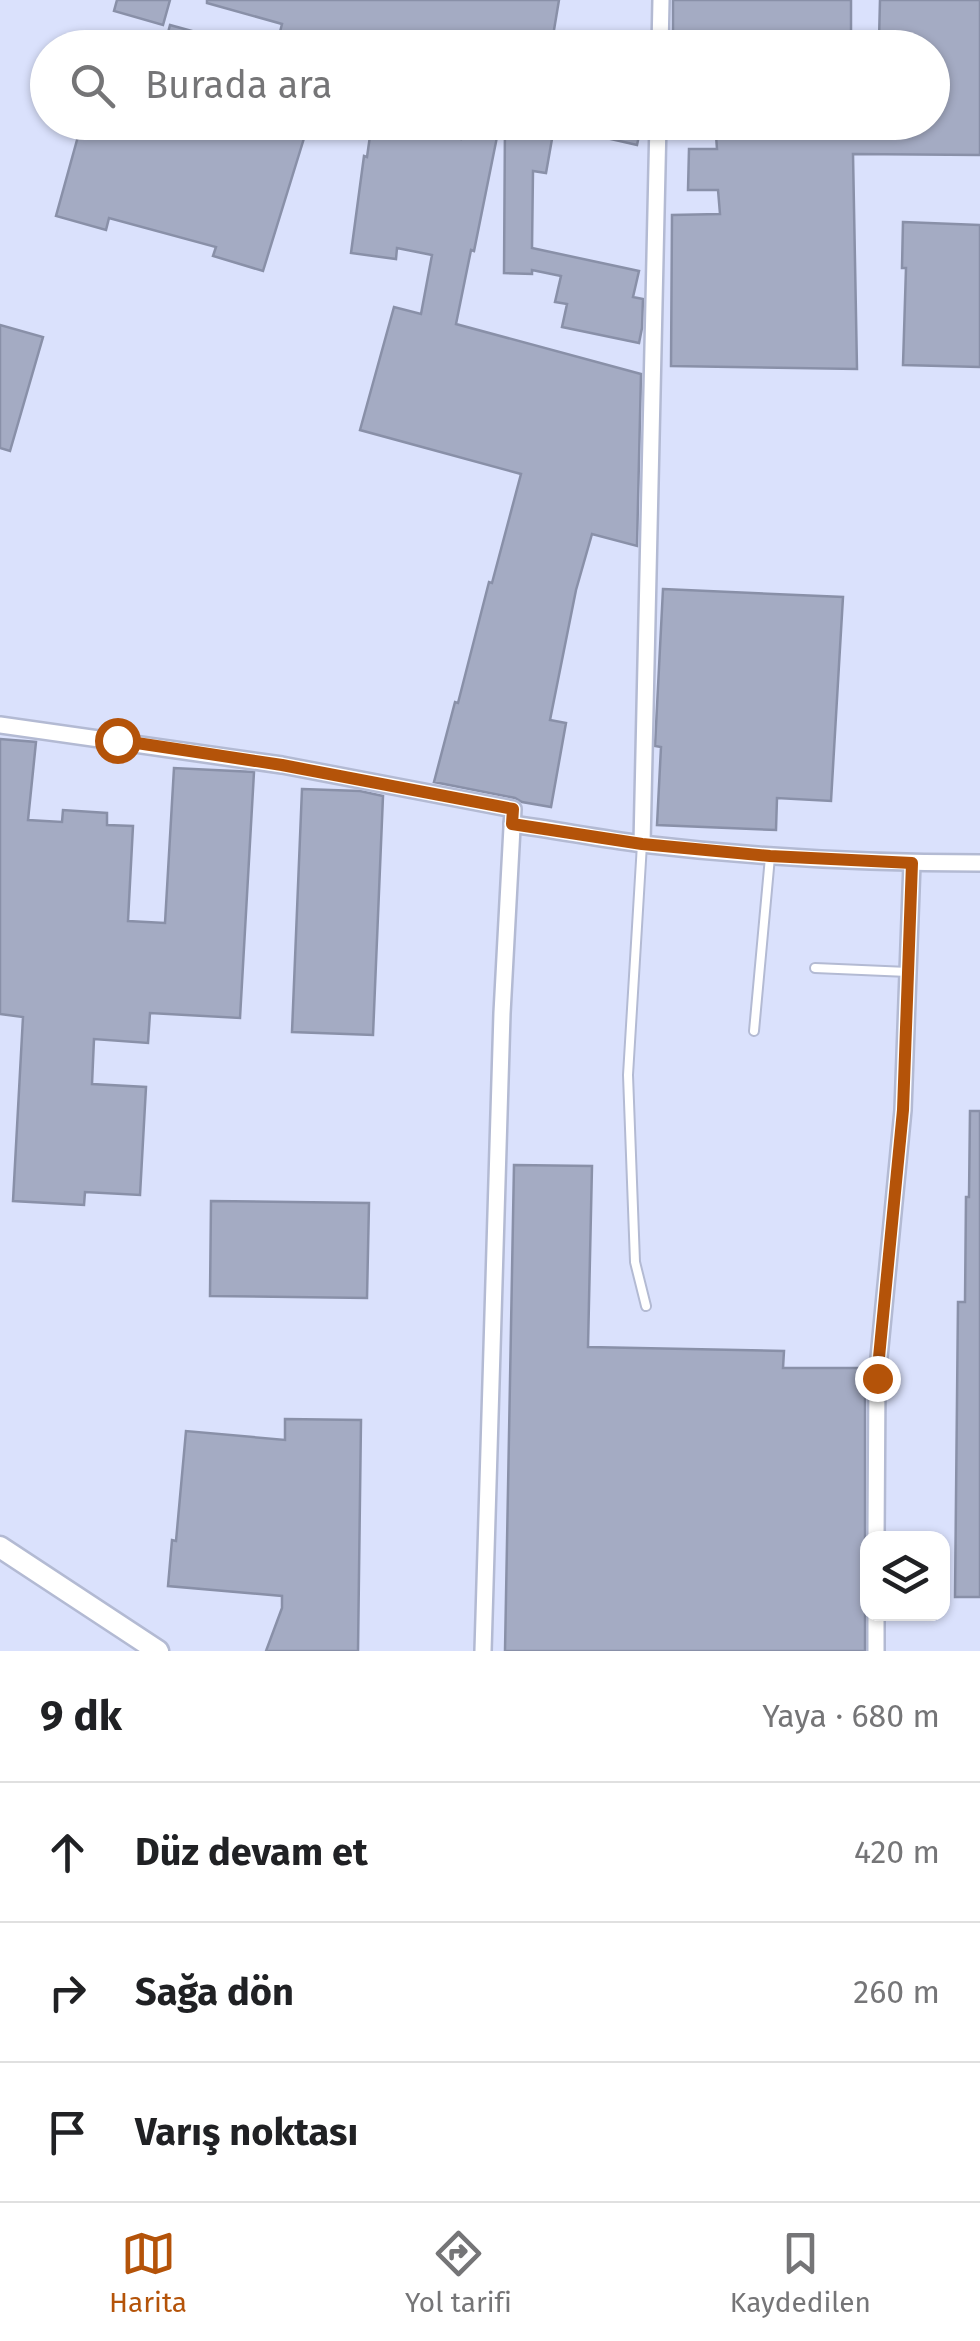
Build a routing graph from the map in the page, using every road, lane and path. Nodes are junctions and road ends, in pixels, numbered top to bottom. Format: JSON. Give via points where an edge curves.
{"nodes":[{"id":1,"x":661,"y":0,"type":"edge"},
{"id":2,"x":660,"y":30,"type":"edge"},
{"id":3,"x":658,"y":140,"type":"edge"},
{"id":4,"x":0,"y":726,"type":"edge"},
{"id":5,"x":512,"y":824,"type":"junction"},
{"id":6,"x":642,"y":844,"type":"junction"},
{"id":7,"x":770,"y":856,"type":"junction"},
{"id":8,"x":912,"y":863,"type":"junction"},
{"id":9,"x":980,"y":863,"type":"edge"},
{"id":10,"x":815,"y":968,"type":"dead end"},
{"id":11,"x":908,"y":972,"type":"junction"},
{"id":12,"x":754,"y":1031,"type":"dead end"},
{"id":13,"x":646,"y":1306,"type":"dead end"},
{"id":14,"x":876,"y":1531,"type":"edge"},
{"id":15,"x":0,"y":1547,"type":"edge"},
{"id":16,"x":876,"y":1621,"type":"edge"},
{"id":17,"x":158,"y":1651,"type":"edge"},
{"id":18,"x":483,"y":1651,"type":"edge"},
{"id":19,"x":876,"y":1651,"type":"edge"}],
"edges":[{"from":1,"to":2,"type":"street"},
{"from":3,"to":6,"type":"street"},
{"from":4,"to":5,"type":"street","via":[[282,765],[513,809]]},
{"from":5,"to":6,"type":"street"},
{"from":5,"to":18,"type":"street"},
{"from":6,"to":7,"type":"street"},
{"from":6,"to":13,"type":"lane","via":[[628,1075],[635,1262]]},
{"from":7,"to":8,"type":"street"},
{"from":7,"to":12,"type":"lane"},
{"from":8,"to":9,"type":"street"},
{"from":8,"to":11,"type":"street"},
{"from":10,"to":11,"type":"lane"},
{"from":11,"to":14,"type":"street","via":[[903,1110],[877,1378]]},
{"from":15,"to":17,"type":"street"},
{"from":16,"to":19,"type":"street"}]}
